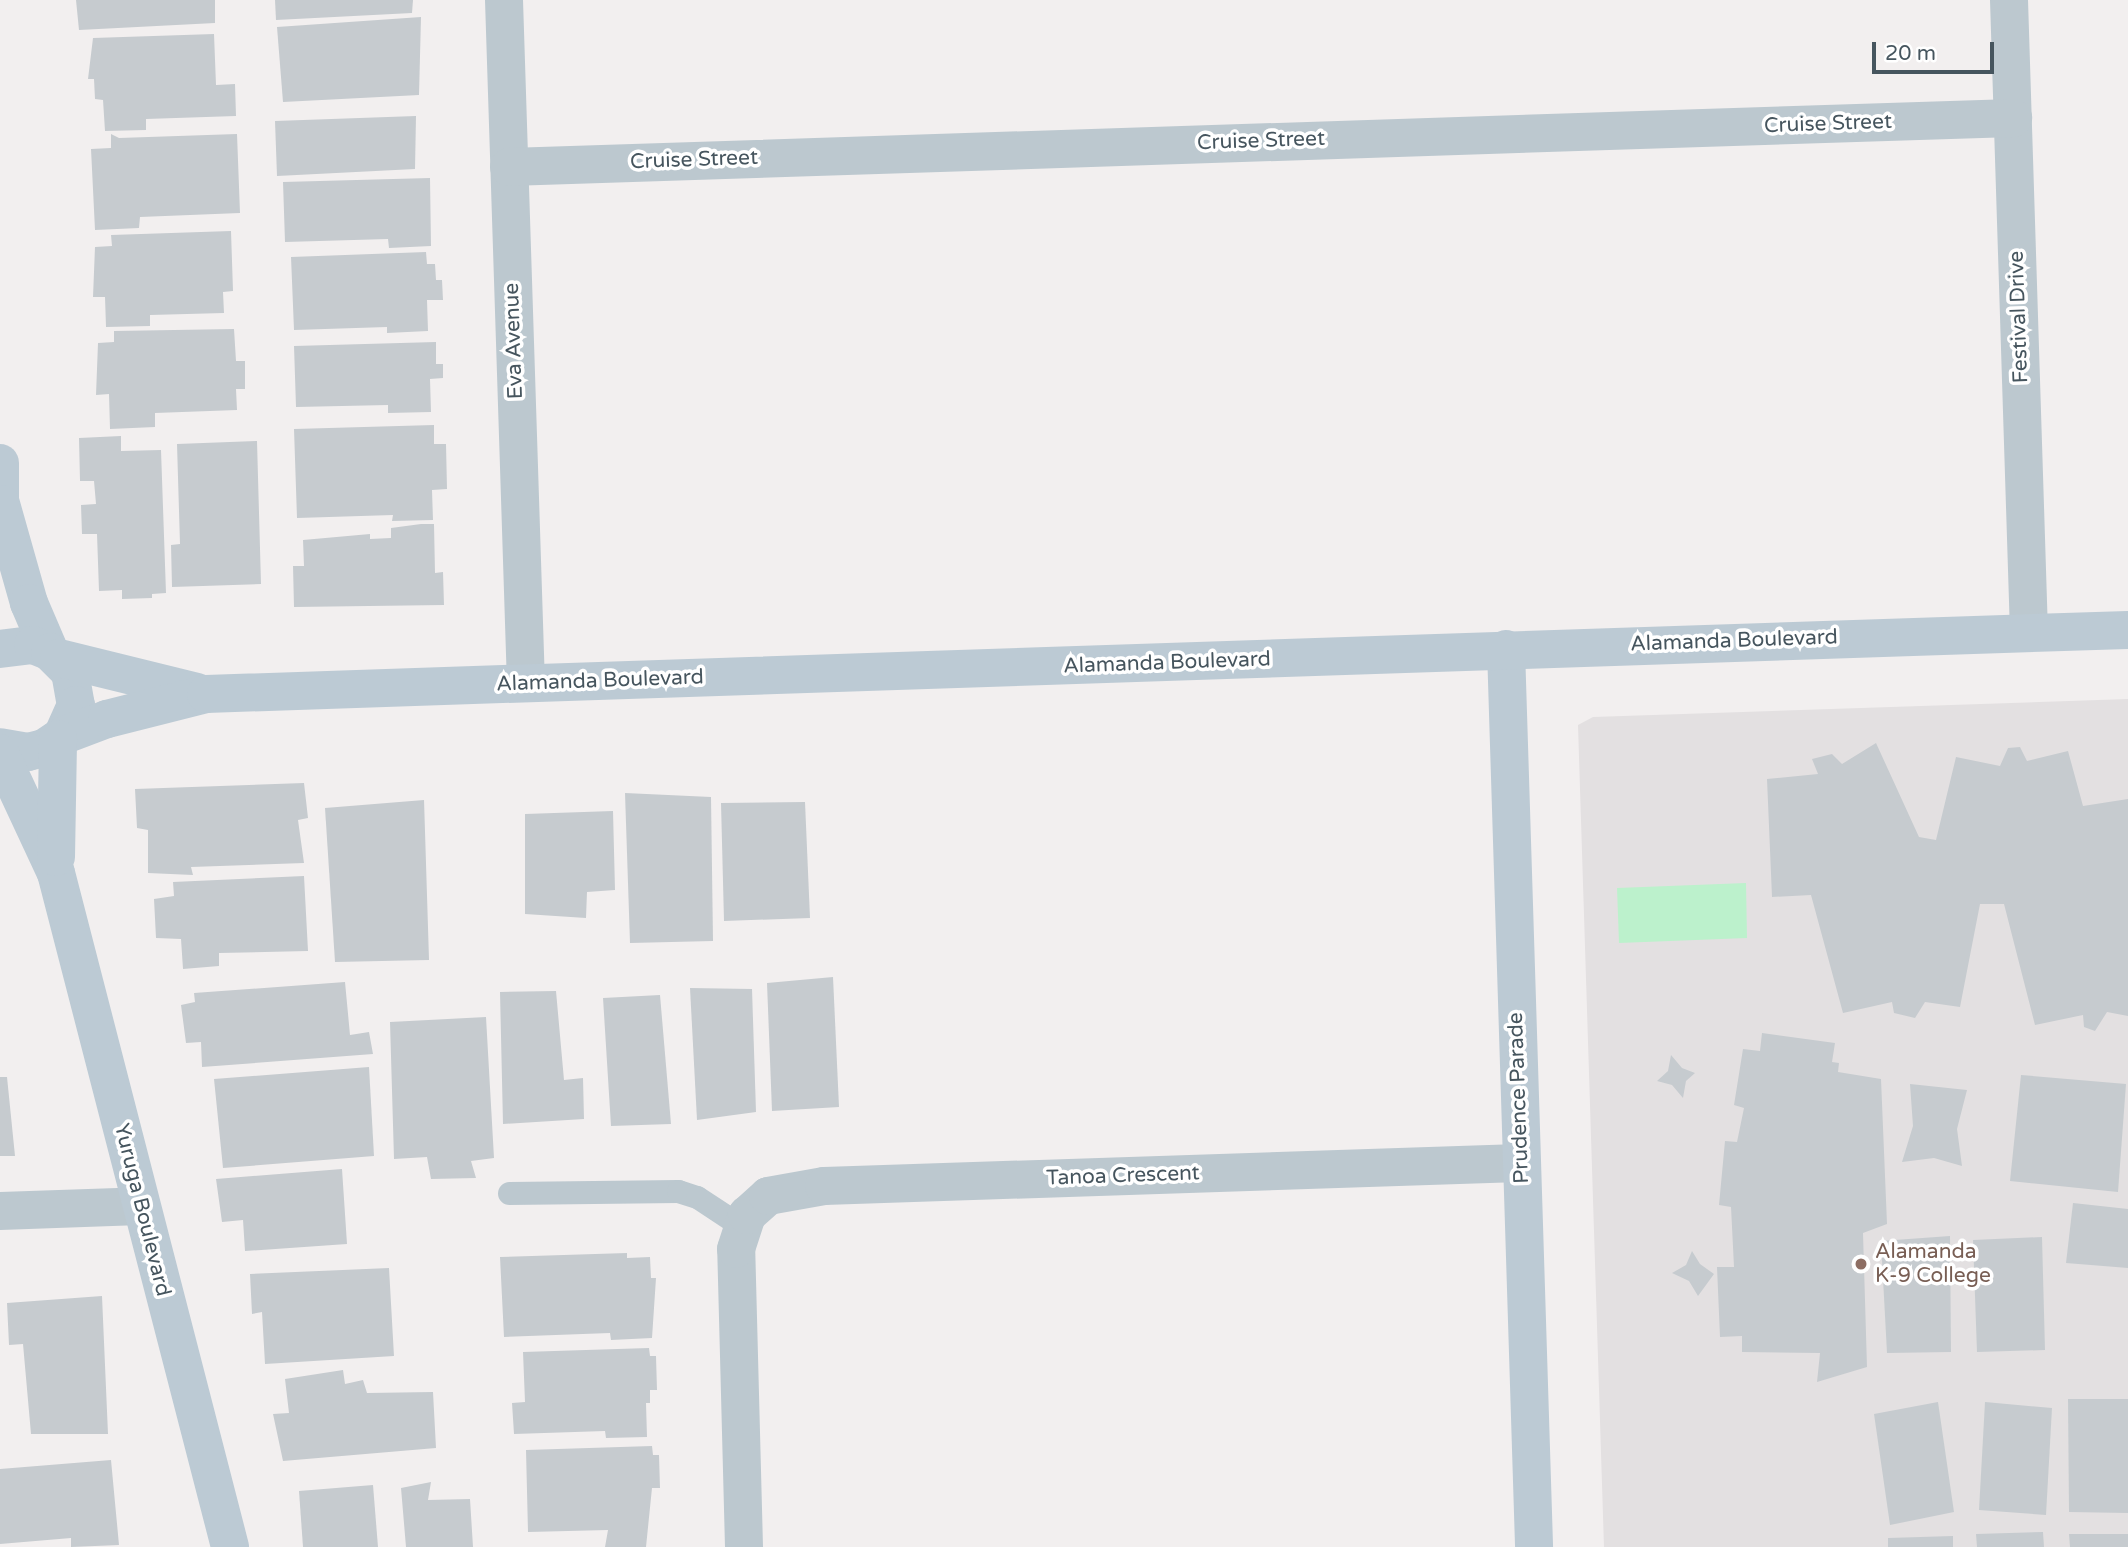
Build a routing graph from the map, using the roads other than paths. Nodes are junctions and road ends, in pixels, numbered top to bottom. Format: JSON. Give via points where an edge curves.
{"nodes":[{"id":1,"x":504,"y":0,"type":"edge"},
{"id":2,"x":2009,"y":0,"type":"edge"},
{"id":3,"x":2013,"y":118,"type":"junction"},
{"id":4,"x":509,"y":167,"type":"junction"},
{"id":5,"x":0,"y":463,"type":"edge"},
{"id":6,"x":1,"y":509,"type":"edge"},
{"id":7,"x":2128,"y":630,"type":"edge"},
{"id":8,"x":2029,"y":633,"type":"junction"},
{"id":9,"x":0,"y":649,"type":"edge"},
{"id":10,"x":1506,"y":649,"type":"junction"},
{"id":11,"x":55,"y":655,"type":"junction"},
{"id":12,"x":526,"y":683,"type":"junction"},
{"id":13,"x":206,"y":694,"type":"junction"},
{"id":14,"x":60,"y":738,"type":"junction"},
{"id":15,"x":0,"y":750,"type":"edge"},
{"id":16,"x":56,"y":873,"type":"junction"},
{"id":17,"x":1520,"y":1163,"type":"junction"},
{"id":18,"x":509,"y":1193,"type":"dead end"},
{"id":19,"x":140,"y":1206,"type":"junction"},
{"id":20,"x":0,"y":1211,"type":"edge"},
{"id":21,"x":741,"y":1226,"type":"junction"},
{"id":22,"x":230,"y":1547,"type":"edge"},
{"id":23,"x":744,"y":1547,"type":"edge"},
{"id":24,"x":1534,"y":1547,"type":"edge"}],
"edges":[{"from":1,"to":4,"type":"street","name":"Eva Avenue"},
{"from":2,"to":3,"type":"street","name":"Festival Drive"},
{"from":3,"to":4,"type":"street","name":"Cruise Street"},
{"from":3,"to":8,"type":"street","name":"Festival Drive"},
{"from":4,"to":12,"type":"street","name":"Eva Avenue"},
{"from":5,"to":6,"type":"street"},
{"from":6,"to":11,"type":"street","via":[[29,603]]},
{"from":7,"to":8,"type":"street","name":"Alamanda Boulevard"},
{"from":8,"to":10,"type":"street","name":"Alamanda Boulevard"},
{"from":9,"to":11,"type":"street","name":"Alamanda Boulevard","via":[[33,645]]},
{"from":10,"to":12,"type":"street","name":"Alamanda Boulevard"},
{"from":10,"to":17,"type":"street","name":"Prudence Parade"},
{"from":11,"to":13,"type":"street","name":"Alamanda Boulevard"},
{"from":11,"to":14,"type":"street","name":"Yuruga Boulevard","via":[[75,688],[73,713]]},
{"from":12,"to":13,"type":"street","name":"Alamanda Boulevard"},
{"from":13,"to":14,"type":"street","name":"Alamanda Boulevard","via":[[107,719]]},
{"from":14,"to":15,"type":"street","name":"Alamanda Boulevard","via":[[28,752]]},
{"from":14,"to":16,"type":"street","name":"Yuruga Boulevard"},
{"from":15,"to":16,"type":"street","name":"Yuruga Boulevard"},
{"from":16,"to":19,"type":"street","name":"Yuruga Boulevard"},
{"from":17,"to":21,"type":"street","name":"Tanoa Crescent","via":[[802,1187],[756,1203]]},
{"from":17,"to":24,"type":"street","name":"Prudence Parade"},
{"from":18,"to":21,"type":"lane","via":[[678,1191],[697,1197]]},
{"from":19,"to":20,"type":"street"},
{"from":19,"to":22,"type":"street","name":"Yuruga Boulevard"},
{"from":21,"to":23,"type":"street","via":[[735,1273]]}]}
